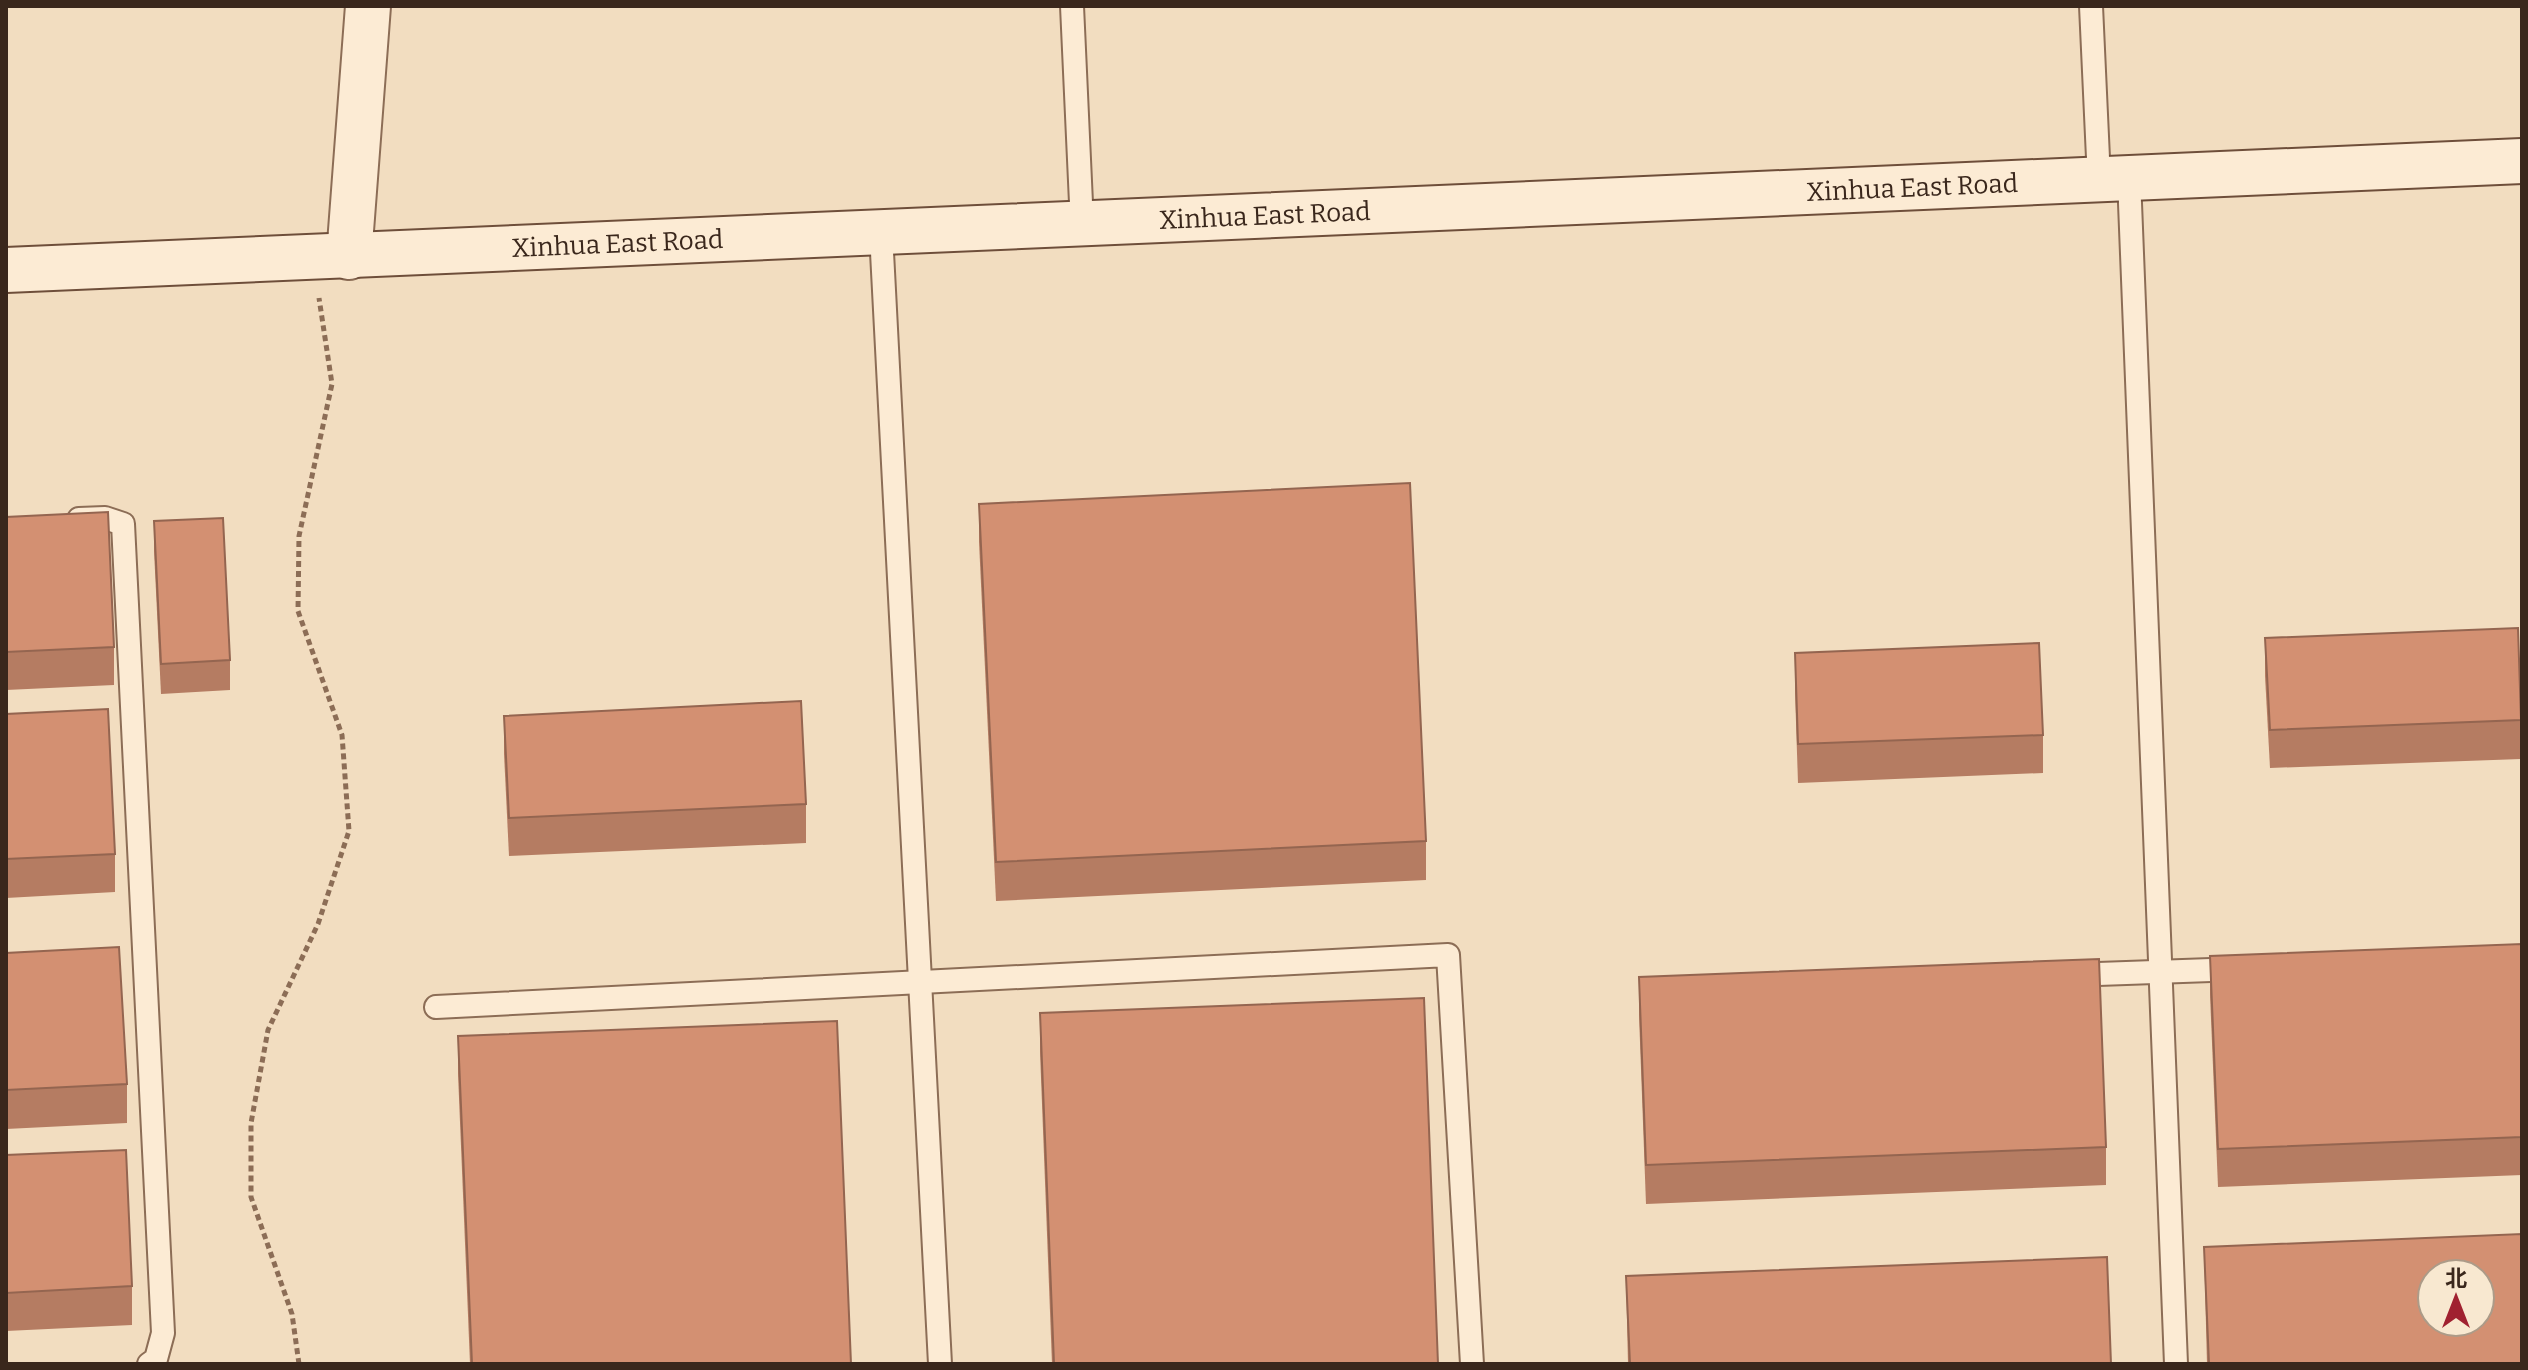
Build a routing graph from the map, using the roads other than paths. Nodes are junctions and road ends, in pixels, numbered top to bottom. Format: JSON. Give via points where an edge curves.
{"nodes":[{"id":1,"x":368,"y":6,"type":"edge"},
{"id":2,"x":1072,"y":6,"type":"edge"},
{"id":3,"x":2091,"y":6,"type":"edge"},
{"id":4,"x":2522,"y":161,"type":"edge"},
{"id":5,"x":2114,"y":179,"type":"junction"},
{"id":6,"x":1082,"y":225,"type":"junction"},
{"id":7,"x":881,"y":233,"type":"junction"},
{"id":8,"x":331,"y":257,"type":"junction"},
{"id":9,"x":6,"y":270,"type":"edge"},
{"id":10,"x":62,"y":520,"type":"edge"},
{"id":11,"x":2255,"y":968,"type":"edge"},
{"id":12,"x":2160,"y":972,"type":"junction"},
{"id":13,"x":2051,"y":976,"type":"edge"},
{"id":14,"x":920,"y":982,"type":"junction"},
{"id":15,"x":436,"y":1007,"type":"dead end"},
{"id":16,"x":149,"y":1364,"type":"edge"},
{"id":17,"x":940,"y":1364,"type":"edge"},
{"id":18,"x":1472,"y":1364,"type":"edge"},
{"id":19,"x":2176,"y":1364,"type":"edge"}],
"edges":[{"from":1,"to":8,"type":"main road"},
{"from":2,"to":6,"type":"lane"},
{"from":3,"to":5,"type":"lane"},
{"from":4,"to":5,"type":"main road","name":"Xinhua East Road"},
{"from":5,"to":6,"type":"main road","name":"Xinhua East Road"},
{"from":5,"to":12,"type":"lane"},
{"from":6,"to":7,"type":"main road","name":"Xinhua East Road"},
{"from":7,"to":8,"type":"main road","name":"Xinhua East Road"},
{"from":7,"to":14,"type":"lane"},
{"from":8,"to":9,"type":"main road","name":"Xinhua East Road"},
{"from":10,"to":16,"type":"lane","via":[[105,518],[123,524],[163,1333],[156,1359]]},
{"from":11,"to":12,"type":"lane"},
{"from":12,"to":13,"type":"lane"},
{"from":12,"to":19,"type":"lane"},
{"from":14,"to":15,"type":"lane"},
{"from":14,"to":17,"type":"lane"},
{"from":14,"to":18,"type":"lane","via":[[1448,955]]}]}
